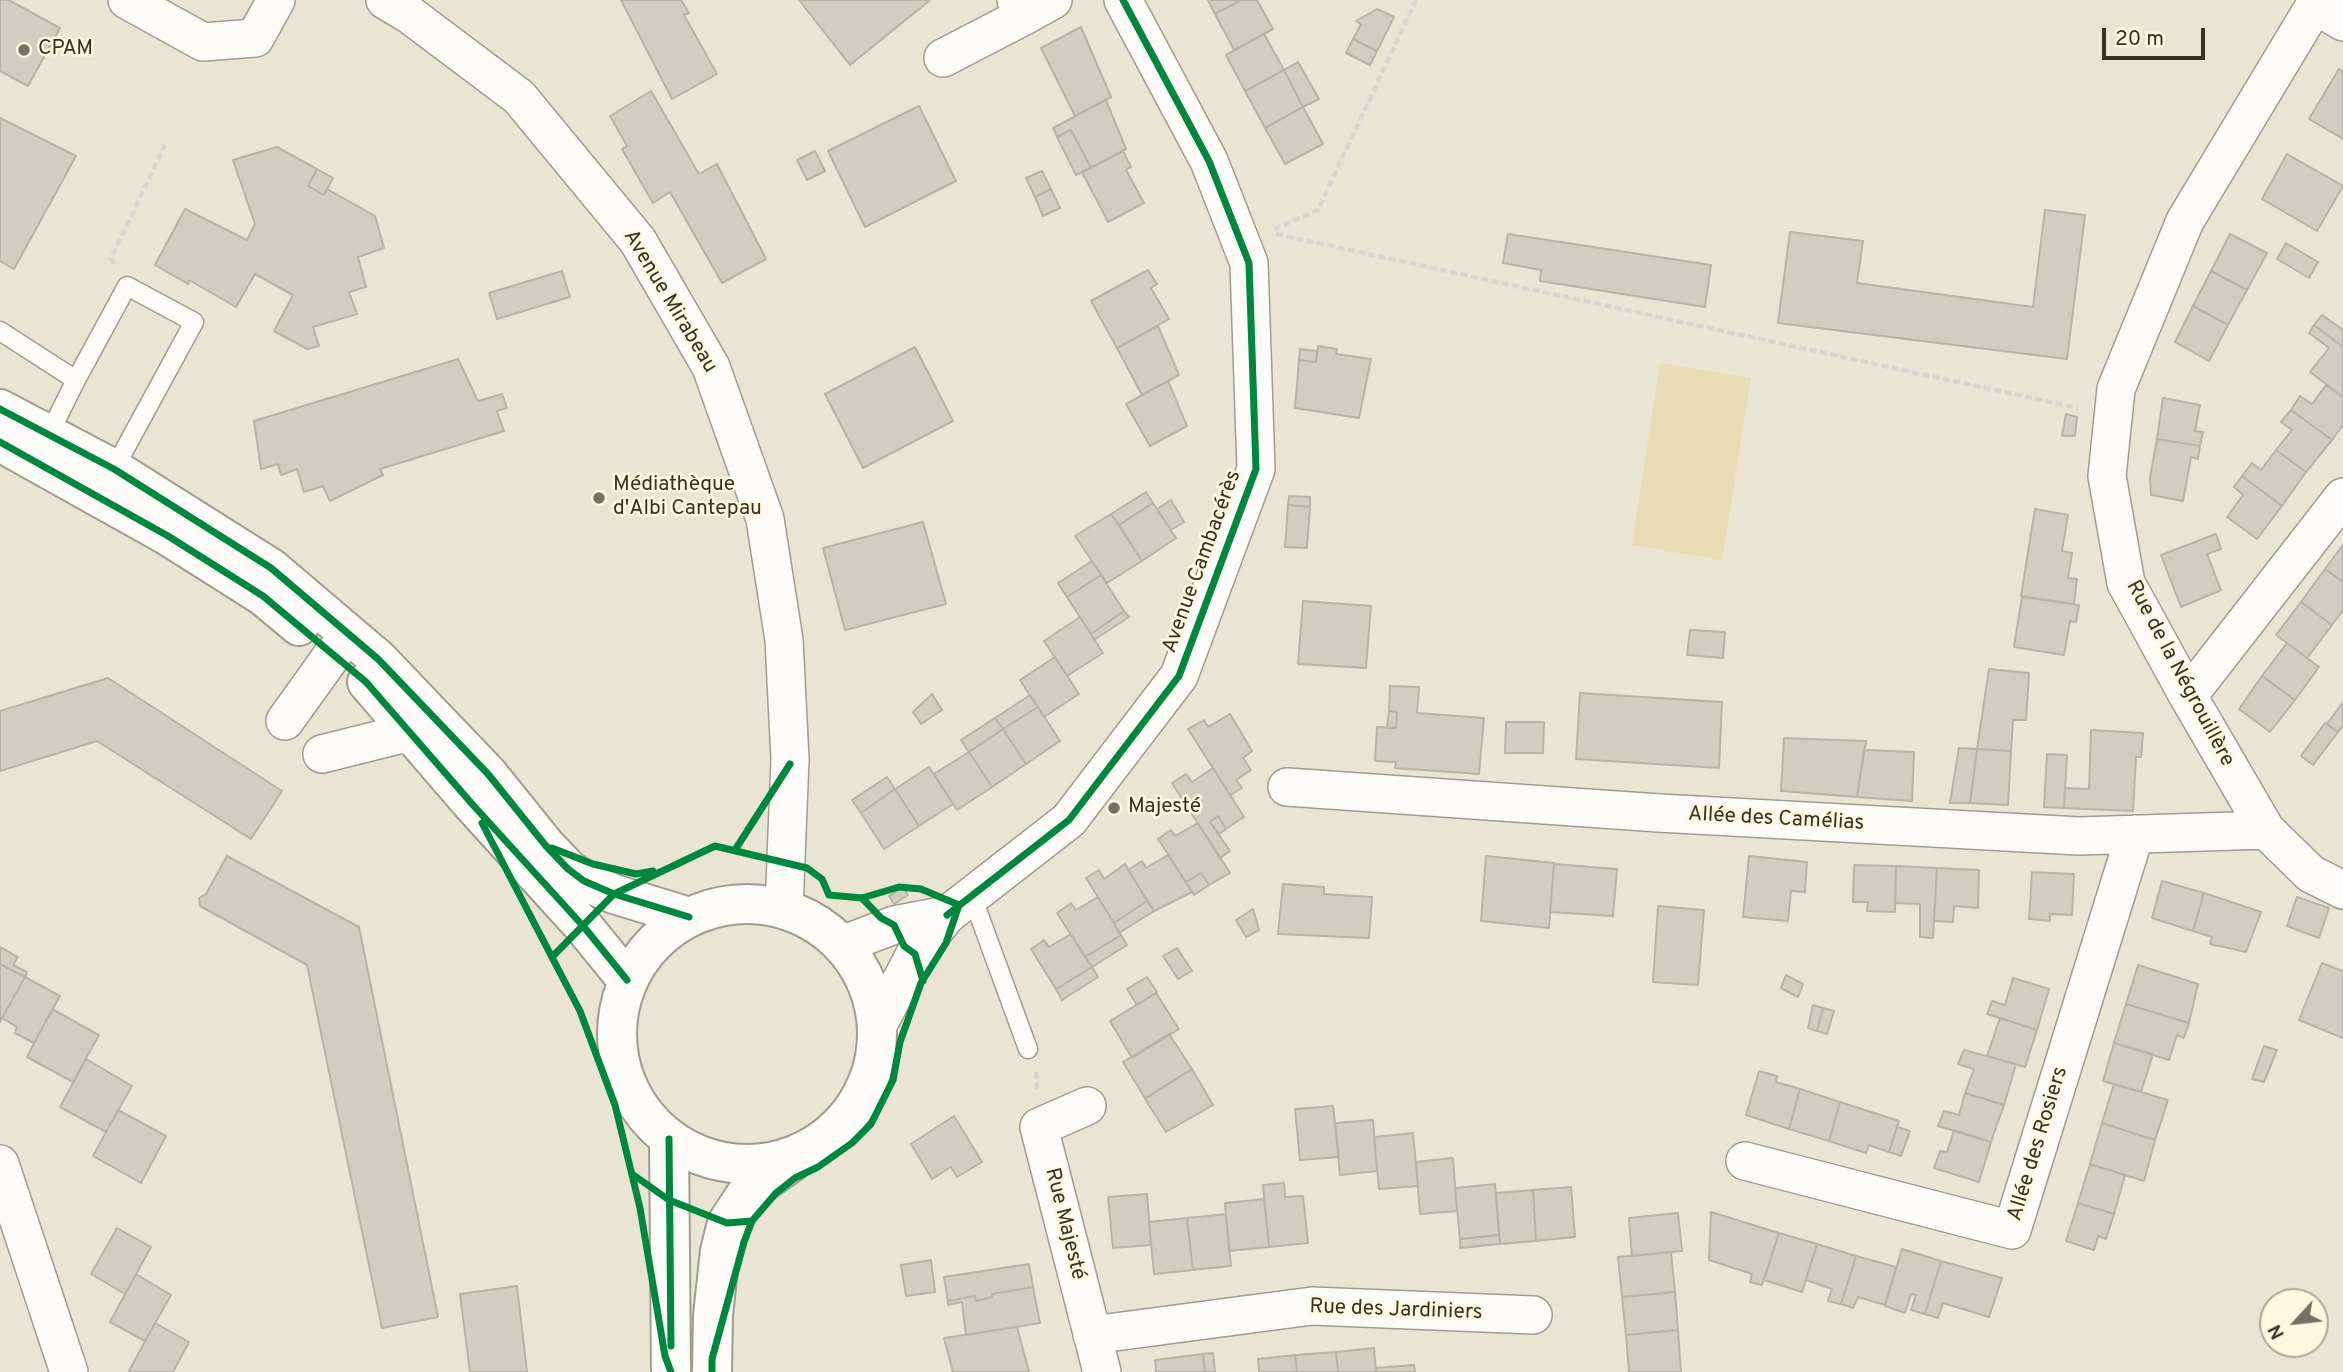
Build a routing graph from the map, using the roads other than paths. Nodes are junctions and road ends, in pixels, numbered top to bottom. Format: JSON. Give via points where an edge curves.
{"nodes":[{"id":1,"x":127,"y":0,"type":"edge"},
{"id":2,"x":276,"y":0,"type":"edge"},
{"id":3,"x":385,"y":0,"type":"edge"},
{"id":4,"x":1123,"y":0,"type":"edge"},
{"id":5,"x":1031,"y":5,"type":"edge"},
{"id":6,"x":2325,"y":9,"type":"edge"},
{"id":7,"x":943,"y":58,"type":"dead end"},
{"id":8,"x":0,"y":331,"type":"edge"},
{"id":9,"x":76,"y":380,"type":"junction"},
{"id":10,"x":0,"y":409,"type":"edge"},
{"id":11,"x":48,"y":436,"type":"junction"},
{"id":12,"x":0,"y":443,"type":"edge"},
{"id":13,"x":114,"y":469,"type":"junction"},
{"id":14,"x":2343,"y":497,"type":"edge"},
{"id":15,"x":333,"y":654,"type":"junction"},
{"id":16,"x":2188,"y":696,"type":"junction"},
{"id":17,"x":285,"y":721,"type":"dead end"},
{"id":18,"x":410,"y":732,"type":"junction"},
{"id":19,"x":322,"y":754,"type":"dead end"},
{"id":20,"x":1287,"y":787,"type":"dead end"},
{"id":21,"x":2266,"y":831,"type":"junction"},
{"id":22,"x":2135,"y":834,"type":"junction"},
{"id":23,"x":2343,"y":890,"type":"edge"},
{"id":24,"x":959,"y":905,"type":"junction"},
{"id":25,"x":784,"y":909,"type":"junction"},
{"id":26,"x":689,"y":917,"type":"junction"},
{"id":27,"x":842,"y":945,"type":"junction"},
{"id":28,"x":627,"y":981,"type":"junction"},
{"id":29,"x":877,"y":1027,"type":"junction"},
{"id":30,"x":1028,"y":1049,"type":"dead end"},
{"id":31,"x":1087,"y":1106,"type":"dead end"},
{"id":32,"x":669,"y":1139,"type":"junction"},
{"id":33,"x":812,"y":1147,"type":"junction"},
{"id":34,"x":1745,"y":1161,"type":"dead end"},
{"id":35,"x":0,"y":1164,"type":"edge"},
{"id":36,"x":1533,"y":1315,"type":"dead end"},
{"id":37,"x":1092,"y":1335,"type":"junction"},
{"id":38,"x":69,"y":1372,"type":"edge"},
{"id":39,"x":671,"y":1372,"type":"edge"},
{"id":40,"x":712,"y":1372,"type":"edge"},
{"id":41,"x":1102,"y":1372,"type":"edge"}],
"edges":[{"from":1,"to":2,"type":"street","via":[[203,42],[254,38]]},
{"from":3,"to":25,"type":"street","name":"Avenue Mirabeau","via":[[519,97],[638,241],[711,367],[765,519],[784,640],[790,759]]},
{"from":4,"to":24,"type":"street","name":"Avenue Cambacérès","via":[[1209,161],[1249,263],[1256,469],[1179,676],[1069,820]]},
{"from":5,"to":7,"type":"street"},
{"from":6,"to":16,"type":"street","name":"Rue de la Négrouillère","via":[[2185,221],[2116,389],[2107,476],[2126,583]]},
{"from":8,"to":9,"type":"lane"},
{"from":9,"to":11,"type":"lane"},
{"from":9,"to":13,"type":"lane","via":[[127,286],[194,322]]},
{"from":10,"to":11,"type":"main road"},
{"from":11,"to":13,"type":"main road"},
{"from":12,"to":15,"type":"main road","via":[[168,536],[263,596]]},
{"from":13,"to":26,"type":"main road","via":[[271,568],[378,659],[488,774],[568,869],[614,894]]},
{"from":14,"to":16,"type":"street"},
{"from":15,"to":17,"type":"street"},
{"from":15,"to":18,"type":"main road","via":[[366,682]]},
{"from":16,"to":21,"type":"street","name":"Rue de la Négrouillère"},
{"from":18,"to":19,"type":"street"},
{"from":18,"to":28,"type":"main road"},
{"from":20,"to":22,"type":"street","name":"Allée des Camélias","via":[[1673,814],[2078,836]]},
{"from":21,"to":22,"type":"street","name":"Allée des Camélias"},
{"from":21,"to":23,"type":"street","name":"Rue de la Négrouillère","via":[[2311,874]]},
{"from":22,"to":34,"type":"street","name":"Allée des Rosiers","via":[[2012,1230]]},
{"from":24,"to":27,"type":"street","name":"Avenue Cambacérès"},
{"from":24,"to":29,"type":"street","name":"Avenue Cambacérès","via":[[915,954]]},
{"from":24,"to":30,"type":"lane"},
{"from":25,"to":26,"type":"main road","via":[[751,903],[719,906]]},
{"from":25,"to":27,"type":"main road","via":[[805,917]]},
{"from":26,"to":28,"type":"main road","via":[[663,933]]},
{"from":27,"to":29,"type":"main road","via":[[860,969],[872,997]]},
{"from":28,"to":32,"type":"main road","via":[[617,1023],[620,1067],[639,1107]]},
{"from":29,"to":33,"type":"main road","via":[[874,1063],[861,1097],[840,1125]]},
{"from":31,"to":37,"type":"street","name":"Rue Majesté","via":[[1039,1127]]},
{"from":32,"to":33,"type":"main road","via":[[703,1157],[740,1165],[777,1161]]},
{"from":32,"to":39,"type":"main road"},
{"from":33,"to":40,"type":"main road","via":[[746,1194],[727,1223],[713,1315]]},
{"from":35,"to":38,"type":"street"},
{"from":36,"to":37,"type":"street","name":"Rue des Jardiniers","via":[[1312,1306]]},
{"from":37,"to":41,"type":"street","name":"Rue Majesté"}]}
